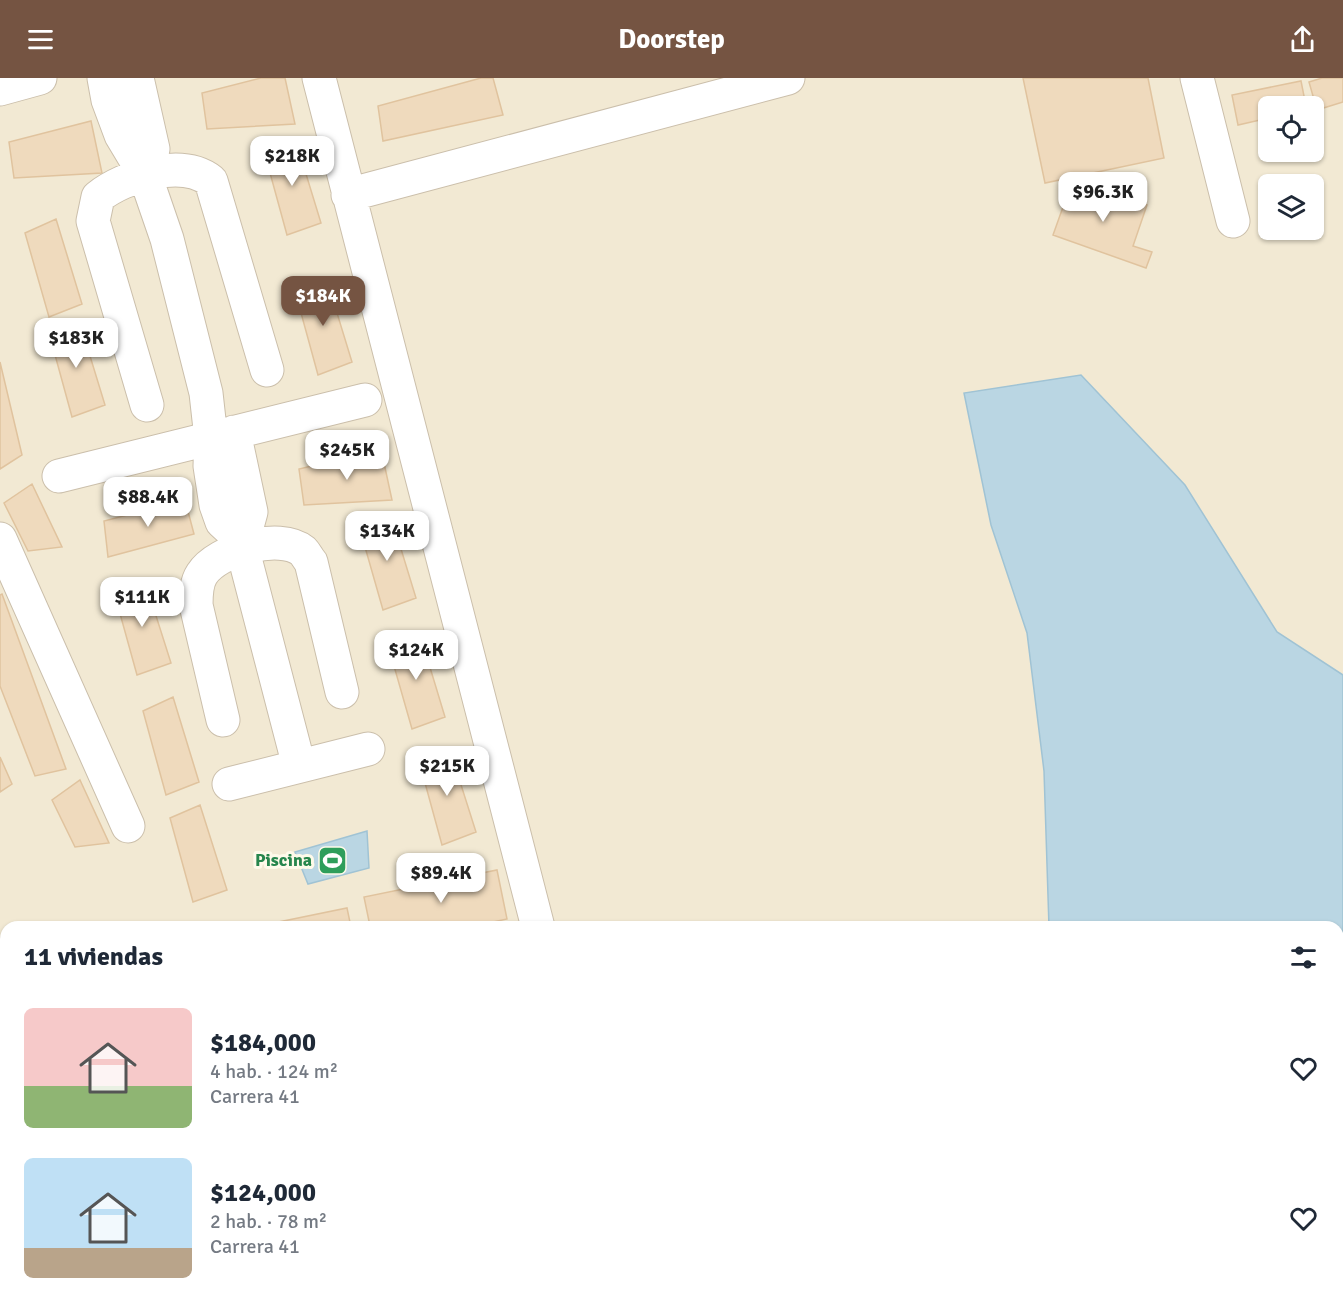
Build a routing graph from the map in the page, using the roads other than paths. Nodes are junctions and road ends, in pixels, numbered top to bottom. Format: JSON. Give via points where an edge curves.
{"nodes":[{"id":1,"x":40,"y":78,"type":"edge"},
{"id":2,"x":104,"y":78,"type":"edge"},
{"id":3,"x":137,"y":78,"type":"edge"},
{"id":4,"x":319,"y":78,"type":"edge"},
{"id":5,"x":788,"y":78,"type":"edge"},
{"id":6,"x":1205,"y":80,"type":"edge"},
{"id":7,"x":0,"y":89,"type":"edge"},
{"id":8,"x":694,"y":89,"type":"edge"},
{"id":9,"x":143,"y":170,"type":"junction"},
{"id":10,"x":348,"y":195,"type":"junction"},
{"id":11,"x":1233,"y":221,"type":"dead end"},
{"id":12,"x":267,"y":370,"type":"dead end"},
{"id":13,"x":365,"y":400,"type":"dead end"},
{"id":14,"x":147,"y":405,"type":"dead end"},
{"id":15,"x":222,"y":435,"type":"junction"},
{"id":16,"x":59,"y":476,"type":"dead end"},
{"id":17,"x":0,"y":539,"type":"edge"},
{"id":18,"x":238,"y":541,"type":"junction"},
{"id":19,"x":342,"y":692,"type":"dead end"},
{"id":20,"x":223,"y":720,"type":"dead end"},
{"id":21,"x":368,"y":749,"type":"dead end"},
{"id":22,"x":299,"y":766,"type":"junction"},
{"id":23,"x":229,"y":784,"type":"dead end"},
{"id":24,"x":128,"y":826,"type":"dead end"},
{"id":25,"x":533,"y":921,"type":"edge"}],
"edges":[{"from":1,"to":7,"type":"street"},
{"from":2,"to":9,"type":"street","via":[[121,135]]},
{"from":3,"to":9,"type":"street","via":[[153,149]]},
{"from":4,"to":10,"type":"street"},
{"from":5,"to":8,"type":"street"},
{"from":6,"to":11,"type":"street"},
{"from":8,"to":10,"type":"street"},
{"from":9,"to":12,"type":"street","via":[[188,169],[211,181]]},
{"from":9,"to":14,"type":"street","via":[[98,197],[93,221]]},
{"from":9,"to":15,"type":"street","via":[[166,239],[206,393]]},
{"from":10,"to":25,"type":"street"},
{"from":13,"to":15,"type":"street"},
{"from":15,"to":16,"type":"street"},
{"from":15,"to":18,"type":"street","via":[[251,512]]},
{"from":17,"to":24,"type":"street"},
{"from":18,"to":19,"type":"street","via":[[276,542],[303,551],[315,575]]},
{"from":18,"to":20,"type":"street","via":[[210,563],[196,588],[196,605]]},
{"from":18,"to":22,"type":"street"},
{"from":21,"to":22,"type":"street"},
{"from":22,"to":23,"type":"street"}]}
